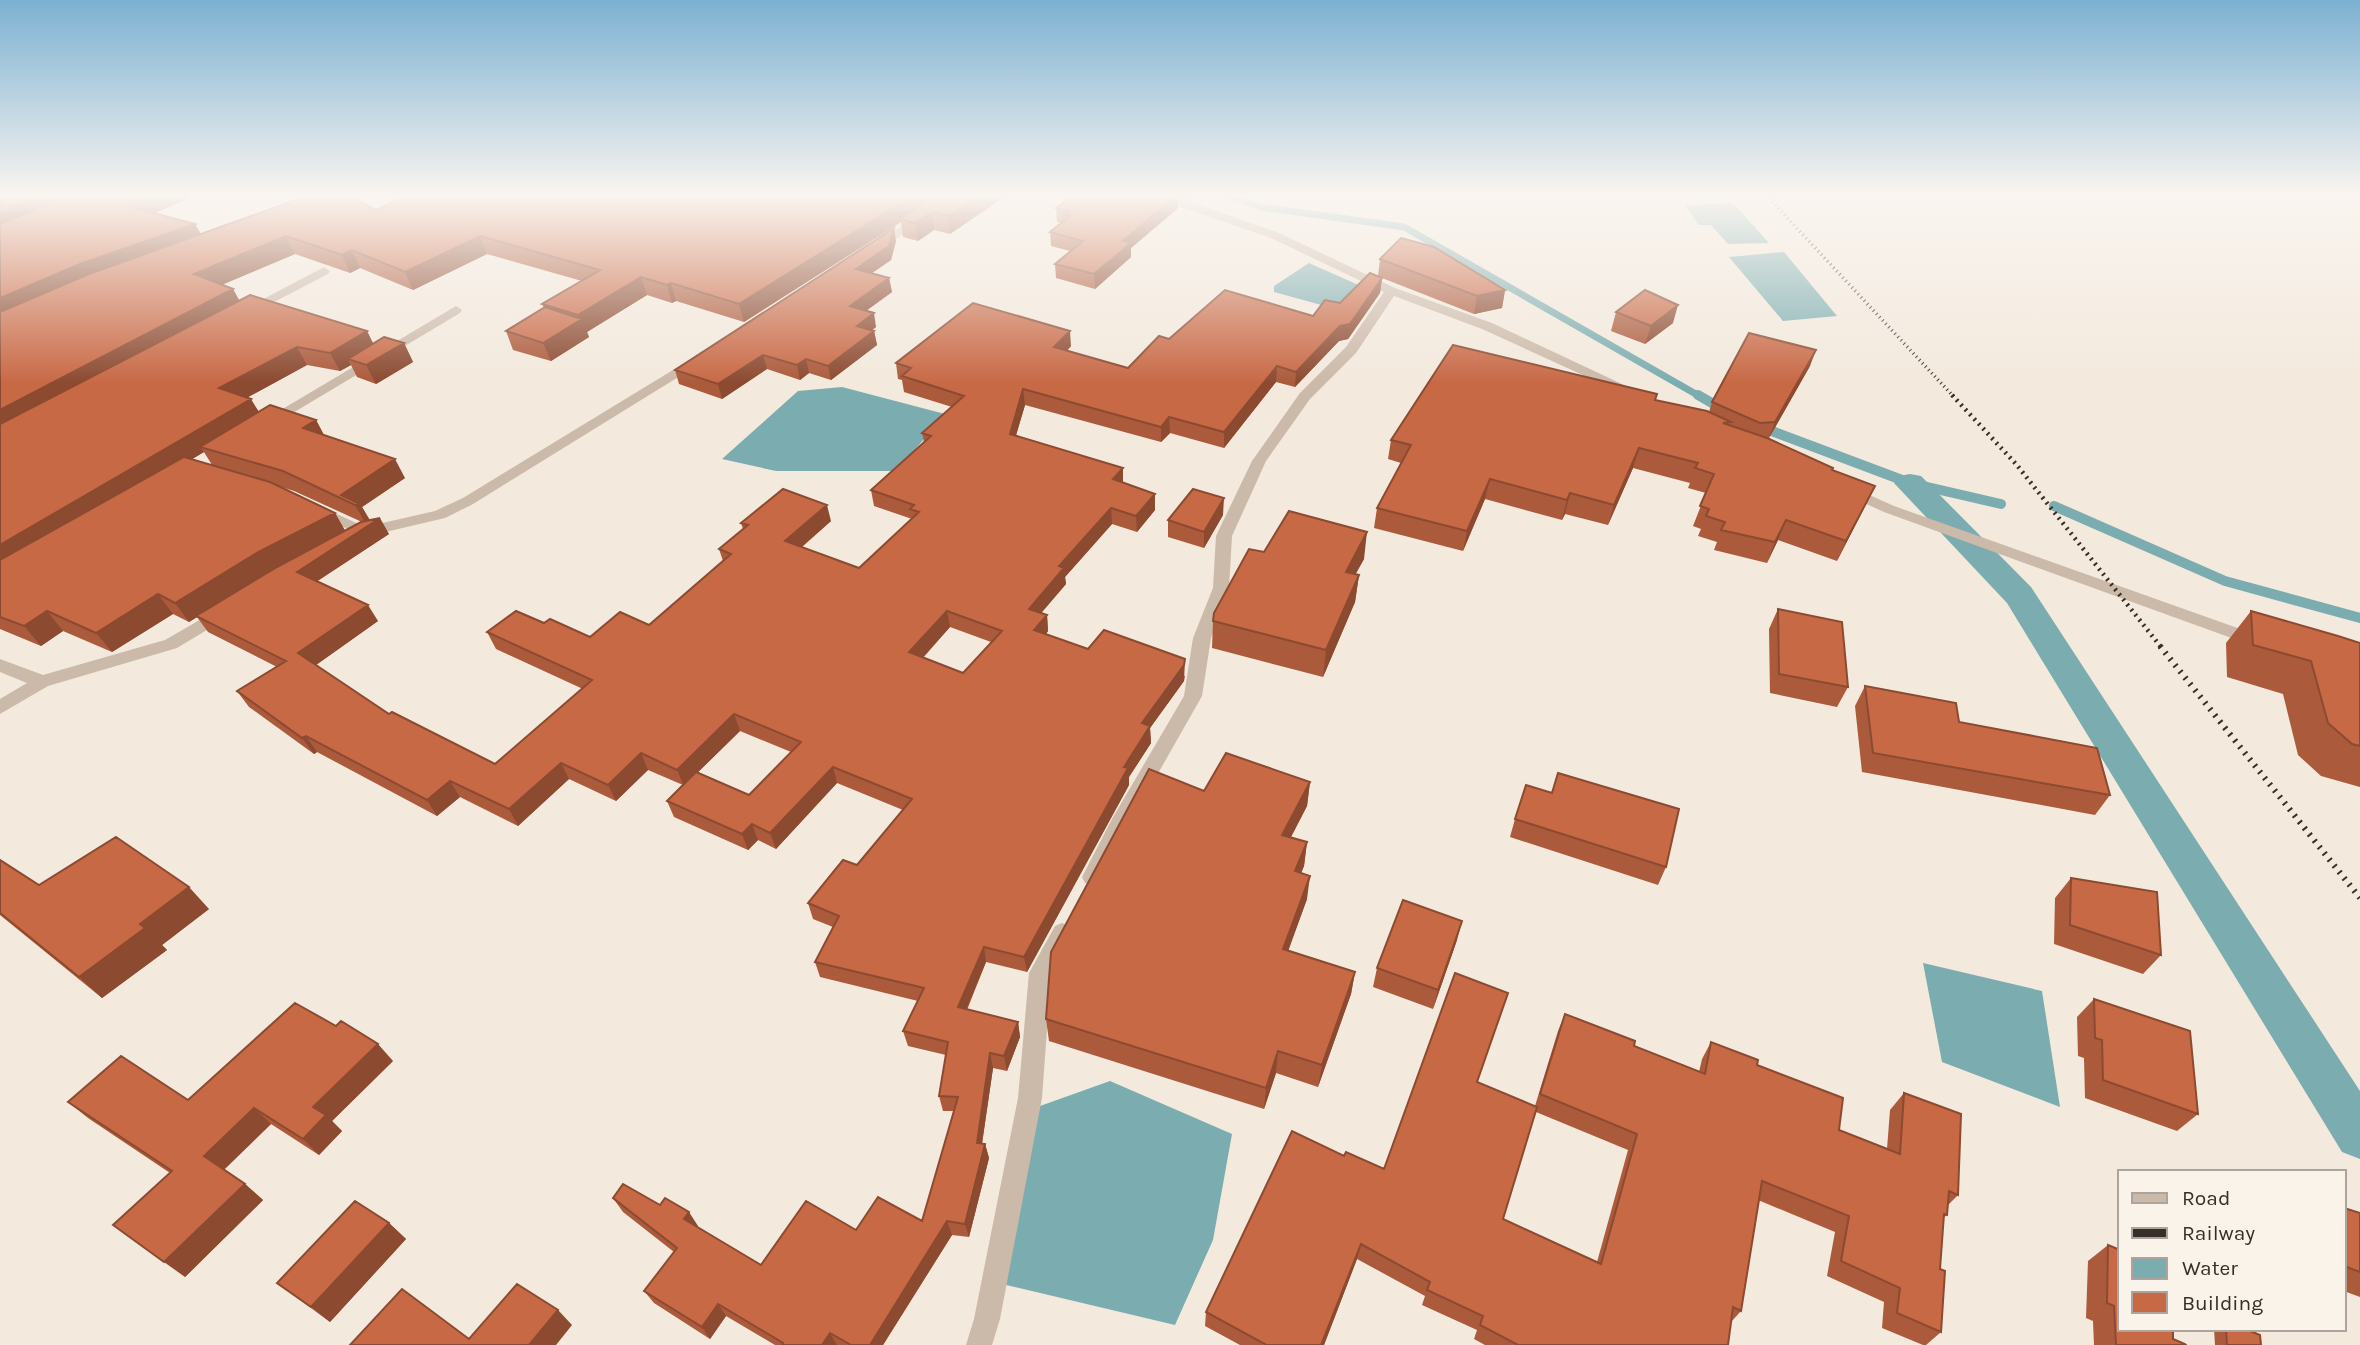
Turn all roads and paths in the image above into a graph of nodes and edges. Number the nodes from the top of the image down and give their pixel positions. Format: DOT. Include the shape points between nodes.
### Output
graph roads {
  1 [pos="1328,258"];
  2 [pos="324,271"];
  3 [pos="1391,290"];
  4 [pos="456,310"];
  5 [pos="240,315"];
  6 [pos="706,354"];
  7 [pos="1650,400"];
  8 [pos="252,431"];
  9 [pos="1839,486"];
  10 [pos="310,507"];
  11 [pos="364,532"];
  12 [pos="340,544"];
  13 [pos="243,600"];
  14 [pos="2266,644"];
  15 [pos="0,665"];
  16 [pos="42,681"];
  17 [pos="0,707"];
  18 [pos="1082,897"];
  19 [pos="1070,919"];
  20 [pos="979,1345"];
  1 -- 3 [label="street"];
  2 -- 5 [label="street"];
  3 -- 7 [label="street"];
  3 -- 18 [label="street" via="1351,350 1305,396 1259,461 1224,536 1221,588 1202,638 1194,696"];
  4 -- 8 [label="street"];
  6 -- 11 [label="street" via="468,501 440,515"];
  9 -- 14 [label="street" via="1889,509"];
  10 -- 11 [label="street"];
  11 -- 12 [label="street"];
  13 -- 16 [label="street" via="171,644"];
  15 -- 16 [label="street"];
  16 -- 17 [label="street"];
  19 -- 20 [label="street" via="1040,973 1030,1098"];
}
